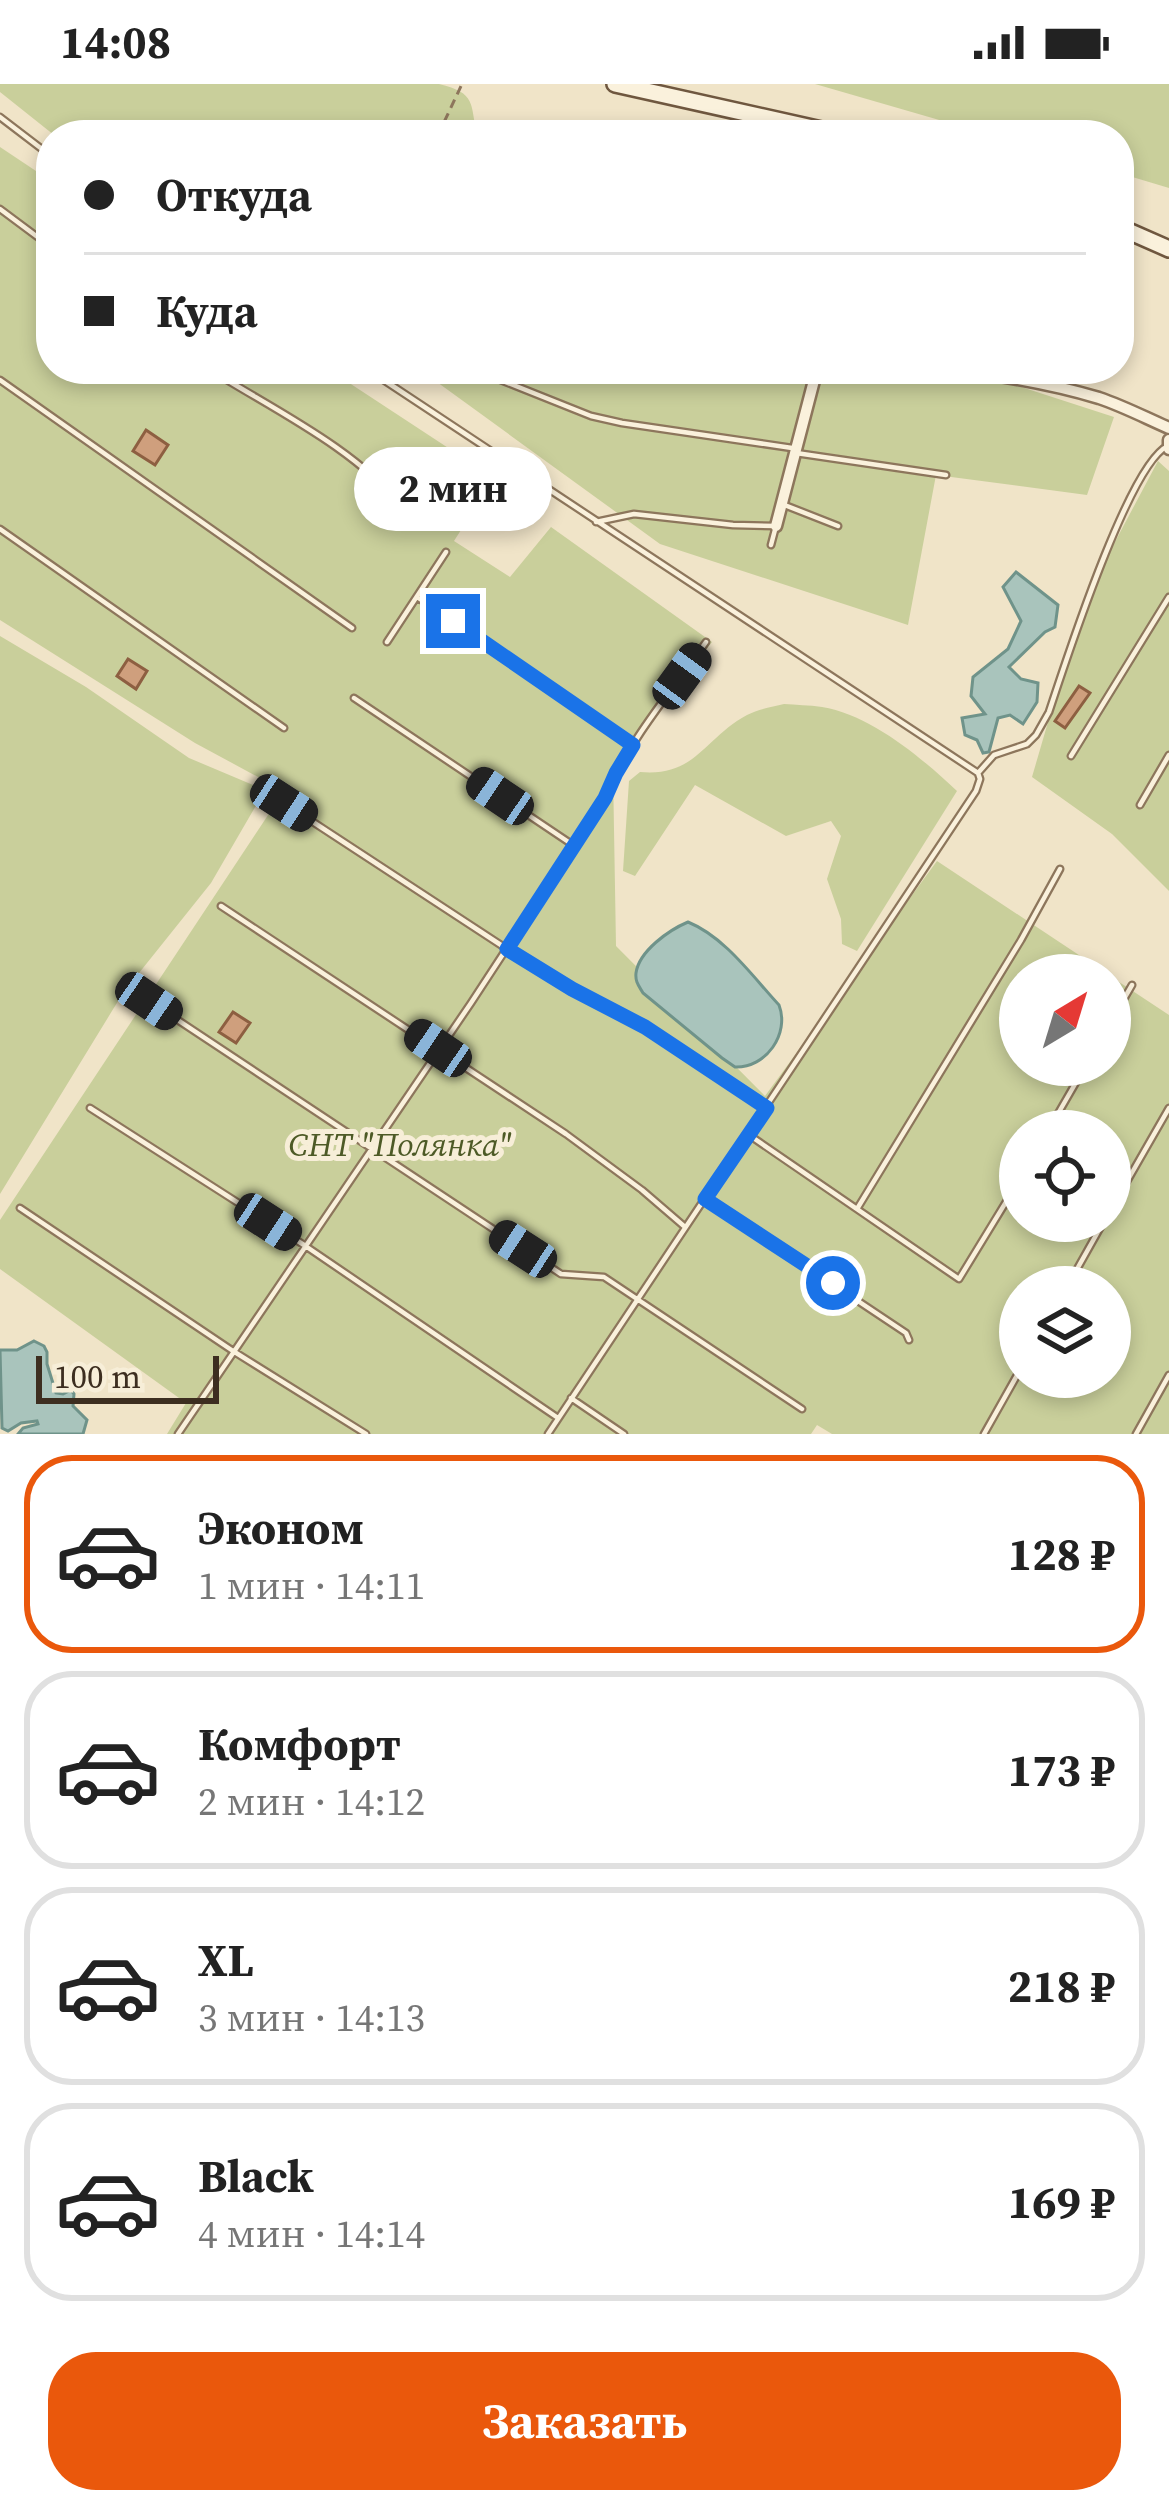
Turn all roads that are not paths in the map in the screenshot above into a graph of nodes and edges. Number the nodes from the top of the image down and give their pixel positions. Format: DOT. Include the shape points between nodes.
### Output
graph roads {
  1 [pos="615,84"];
  2 [pos="0,117"];
  3 [pos="777,120"];
  4 [pos="36,145"];
  5 [pos="0,208"];
  6 [pos="1134,234"];
  7 [pos="36,236"];
  8 [pos="1169,249"];
  9 [pos="0,380"];
  10 [pos="232,384"];
  11 [pos="389,384"];
  12 [pos="505,384"];
  13 [pos="813,384"];
  14 [pos="1047,384"];
  15 [pos="1169,428"];
  16 [pos="1169,445"];
  17 [pos="796,451"];
  18 [pos="946,475"];
  19 [pos="782,504"];
  20 [pos="404,508"];
  21 [pos="596,522"];
  22 [pos="776,526"];
  23 [pos="838,526"];
  24 [pos="0,529"];
  25 [pos="771,545"];
  26 [pos="446,552"];
  27 [pos="417,597"];
  28 [pos="1169,597"];
  29 [pos="352,628"];
  30 [pos="386,642"];
  31 [pos="706,643"];
  32 [pos="354,698"];
  33 [pos="284,728"];
  34 [pos="633,745"];
  35 [pos="1169,755"];
  36 [pos="1071,756"];
  37 [pos="978,773"];
  38 [pos="284,803"];
  39 [pos="1140,805"];
  40 [pos="573,845"];
  41 [pos="1060,869"];
  42 [pos="221,906"];
  43 [pos="507,949"];
  44 [pos="149,1001"];
  45 [pos="438,1048"];
  46 [pos="90,1108"];
  47 [pos="767,1108"];
  48 [pos="1169,1108"];
  49 [pos="748,1135"];
  50 [pos="371,1148"];
  51 [pos="1131,1174"];
  52 [pos="705,1199"];
  53 [pos="20,1208"];
  54 [pos="856,1209"];
  55 [pos="999,1214"];
  56 [pos="686,1228"];
  57 [pos="304,1246"];
  58 [pos="637,1299"];
  59 [pos="909,1340"];
  60 [pos="233,1351"];
  61 [pos="1169,1375"];
  62 [pos="572,1398"];
  63 [pos="1004,1398"];
  64 [pos="802,1408"];
  65 [pos="558,1418"];
  66 [pos="178,1434"];
  67 [pos="366,1434"];
  68 [pos="548,1434"];
  69 [pos="624,1434"];
  70 [pos="984,1434"];
  71 [pos="1136,1434"];
  1 -- 3 [label="street"];
  2 -- 4 [label="lane"];
  5 -- 7 [label="lane"];
  6 -- 8 [label="street"];
  9 -- 29 [label="lane"];
  10 -- 20 [label="lane" via="354,459"];
  11 -- 21 [label="lane"];
  12 -- 17 [label="lane" via="592,416"];
  13 -- 17 [label="street"];
  14 -- 15 [label="street"];
  16 -- 37 [label="lane" via="1148,462 1113,534 1036,735 994,754"];
  17 -- 18 [label="lane"];
  17 -- 19 [label="street"];
  19 -- 22 [label="street"];
  19 -- 23 [label="lane"];
  21 -- 22 [label="lane" via="634,514"];
  21 -- 37 [label="lane"];
  22 -- 25 [label="lane"];
  24 -- 33 [label="lane"];
  26 -- 27 [label="lane"];
  27 -- 30 [label="lane"];
  27 -- 34 [label="lane"];
  28 -- 36 [label="lane"];
  31 -- 34 [label="lane"];
  32 -- 40 [label="lane"];
  34 -- 40 [label="lane"];
  35 -- 39 [label="lane"];
  37 -- 47 [label="lane" via="976,790"];
  38 -- 43 [label="lane"];
  40 -- 43 [label="lane"];
  41 -- 54 [label="lane"];
  42 -- 45 [label="lane"];
  43 -- 45 [label="lane"];
  43 -- 47 [label="lane"];
  44 -- 50 [label="lane"];
  45 -- 50 [label="lane"];
  45 -- 56 [label="lane"];
  46 -- 57 [label="lane"];
  47 -- 49 [label="lane"];
  48 -- 51 [label="lane"];
  49 -- 52 [label="lane"];
  49 -- 54 [label="lane"];
  50 -- 57 [label="lane"];
  50 -- 58 [label="lane" via="561,1274 604,1277"];
  52 -- 56 [label="lane"];
  52 -- 59 [label="lane"];
  53 -- 60 [label="lane"];
  54 -- 55 [label="lane" via="959,1280"];
  56 -- 58 [label="lane"];
  57 -- 60 [label="lane"];
  57 -- 65 [label="lane"];
  58 -- 62 [label="lane"];
  58 -- 64 [label="lane"];
  60 -- 66 [label="lane"];
  60 -- 67 [label="lane"];
  61 -- 71 [label="lane"];
  62 -- 65 [label="lane"];
  62 -- 69 [label="lane"];
  63 -- 70 [label="lane"];
  65 -- 68 [label="lane"];
}
